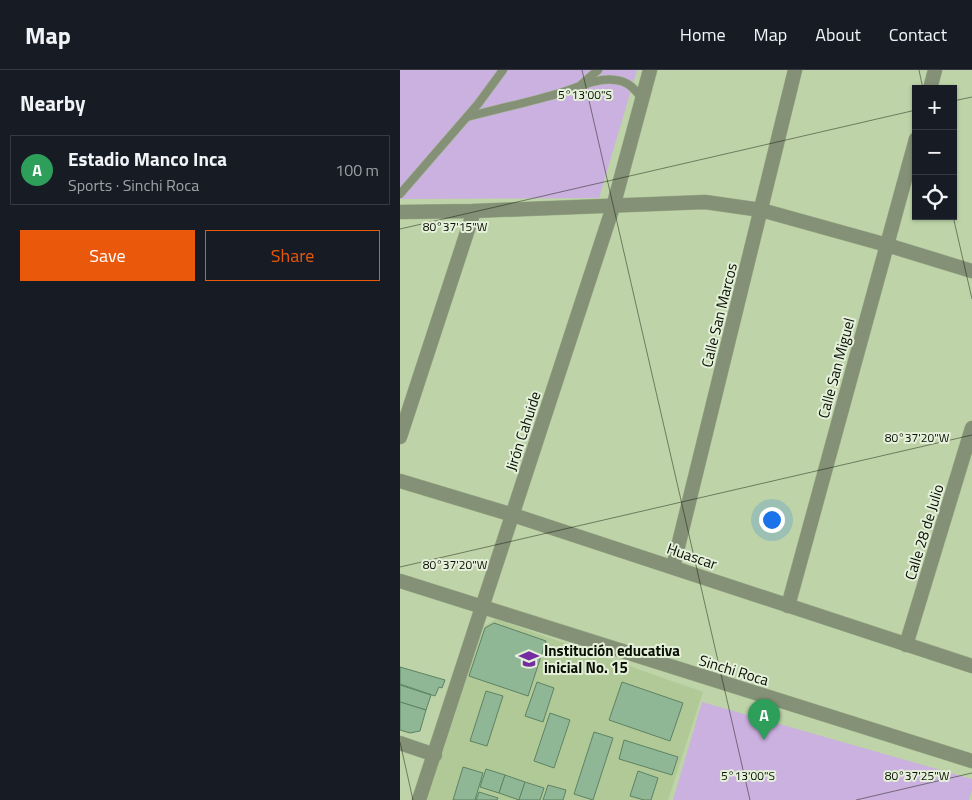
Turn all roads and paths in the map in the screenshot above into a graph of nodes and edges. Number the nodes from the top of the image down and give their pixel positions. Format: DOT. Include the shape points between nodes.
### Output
graph roads {
  1 [pos="503,70"];
  2 [pos="598,70"];
  3 [pos="650,70"];
  4 [pos="795,70"];
  5 [pos="935,70"];
  6 [pos="580,85"];
  7 [pos="931,85"];
  8 [pos="642,100"];
  9 [pos="467,117"];
  10 [pos="912,154"];
  11 [pos="400,194"];
  12 [pos="613,207"];
  13 [pos="761,210"];
  14 [pos="474,211"];
  15 [pos="400,212"];
  16 [pos="887,245"];
  17 [pos="972,271"];
  18 [pos="972,428"];
  19 [pos="400,437"];
  20 [pos="400,481"];
  21 [pos="513,514"];
  22 [pos="673,567"];
  23 [pos="400,581"];
  24 [pos="788,606"];
  25 [pos="483,608"];
  26 [pos="906,645"];
  27 [pos="972,666"];
  28 [pos="400,743"];
  29 [pos="435,755"];
  30 [pos="972,761"];
  31 [pos="419,800"];
  1 -- 9 [label="lane"];
  2 -- 6 [label="lane"];
  3 -- 8 [label="street, Jirón Cahuide"];
  4 -- 13 [label="street, Calle San Marcos"];
  5 -- 7 [label="street"];
  6 -- 8 [label="lane" via="613,79 624,81 635,88"];
  6 -- 9 [label="lane" via="561,93"];
  8 -- 12 [label="street, Jirón Cahuide"];
  9 -- 11 [label="lane"];
  10 -- 16 [label="street, Calle San Miguel"];
  12 -- 13 [label="street" via="704,202"];
  12 -- 14 [label="street"];
  12 -- 21 [label="street, Jirón Cahuide"];
  13 -- 16 [label="street"];
  13 -- 22 [label="street, Calle San Marcos"];
  14 -- 15 [label="street"];
  14 -- 19 [label="street"];
  16 -- 17 [label="street"];
  16 -- 24 [label="street, Calle San Miguel"];
  18 -- 26 [label="street, Calle 28 de Julio"];
  20 -- 21 [label="street, Huascar"];
  21 -- 22 [label="street, Huascar"];
  21 -- 25 [label="street, Jirón Cahuide"];
  22 -- 24 [label="street, Huascar"];
  23 -- 25 [label="street, Sinchi Roca"];
  24 -- 26 [label="street, Huascar"];
  25 -- 29 [label="street, Jirón Cahuide"];
  25 -- 30 [label="street, Sinchi Roca"];
  26 -- 27 [label="street, Huascar"];
  28 -- 29 [label="street"];
  29 -- 31 [label="street, Jirón Cahuide"];
}
